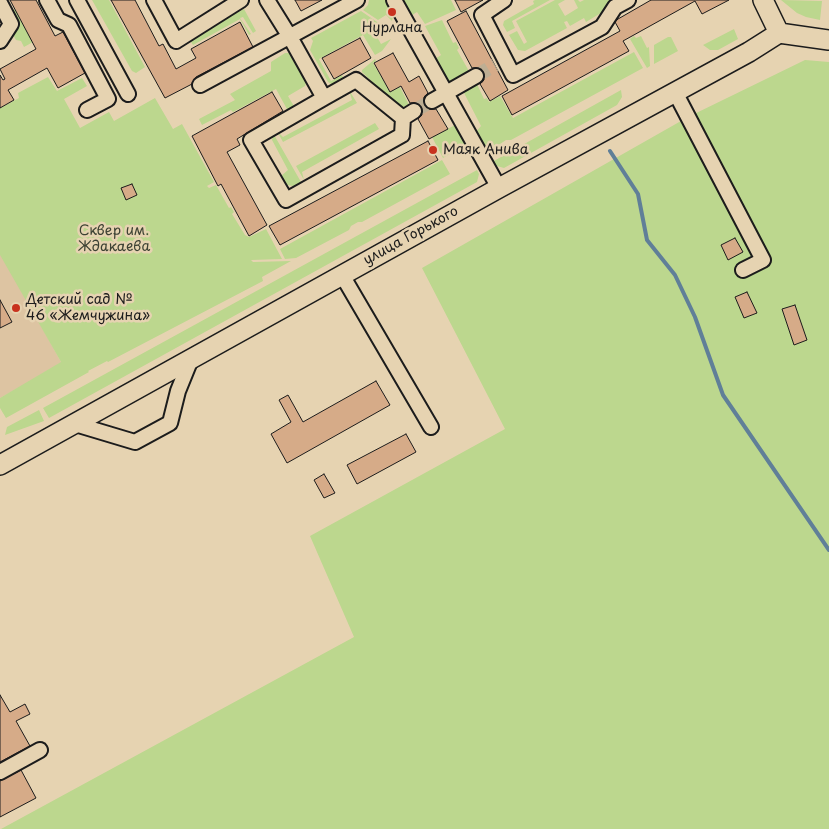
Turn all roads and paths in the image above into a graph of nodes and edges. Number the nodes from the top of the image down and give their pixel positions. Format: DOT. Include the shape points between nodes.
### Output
graph roads {
  1 [pos="46,0"];
  2 [pos="77,0"];
  3 [pos="154,0"];
  4 [pos="242,0"];
  5 [pos="267,0"];
  6 [pos="357,0"];
  7 [pos="394,0"];
  8 [pos="504,0"];
  9 [pos="628,0"];
  10 [pos="763,0"];
  11 [pos="0,3"];
  12 [pos="779,33"];
  13 [pos="290,37"];
  14 [pos="829,40"];
  15 [pos="0,41"];
  16 [pos="476,76"];
  17 [pos="200,85"];
  18 [pos="675,92"];
  19 [pos="446,93"];
  20 [pos="128,94"];
  21 [pos="324,98"];
  22 [pos="432,101"];
  23 [pos="87,110"];
  24 [pos="499,188"];
  25 [pos="743,270"];
  26 [pos="342,275"];
  27 [pos="191,359"];
  28 [pos="76,424"];
  29 [pos="431,427"];
  30 [pos="0,465"];
  31 [pos="40,750"];
  32 [pos="0,772"];
  1 -- 23 [label="street" via="58,20 69,25 108,99"];
  2 -- 20 [label="street"];
  3 -- 4 [label="street" via="176,41"];
  5 -- 13 [label="street"];
  6 -- 13 [label="street"];
  7 -- 19 [label="street"];
  8 -- 9 [label="street" via="482,15 500,62 513,75 602,27 615,7"];
  10 -- 12 [label="main road"];
  11 -- 15 [label="street" via="11,24"];
  12 -- 14 [label="main road"];
  12 -- 18 [label="main road, улица Горького"];
  13 -- 17 [label="street"];
  13 -- 21 [label="street"];
  16 -- 19 [label="street"];
  18 -- 24 [label="main road, улица Горького"];
  18 -- 25 [label="street" via="763,260"];
  19 -- 22 [label="street"];
  19 -- 24 [label="street"];
  21 -- 21 [label="street" via="251,140 286,200 402,135 408,114 356,80"];
  24 -- 26 [label="main road, улица Горького"];
  26 -- 27 [label="main road, улица Горького"];
  26 -- 29 [label="street"];
  27 -- 28 [label="main road, улица Горького"];
  27 -- 28 [label="street" via="178,390 170,423 135,442"];
  28 -- 30 [label="main road, улица Горького"];
  31 -- 32 [label="street"];
}
